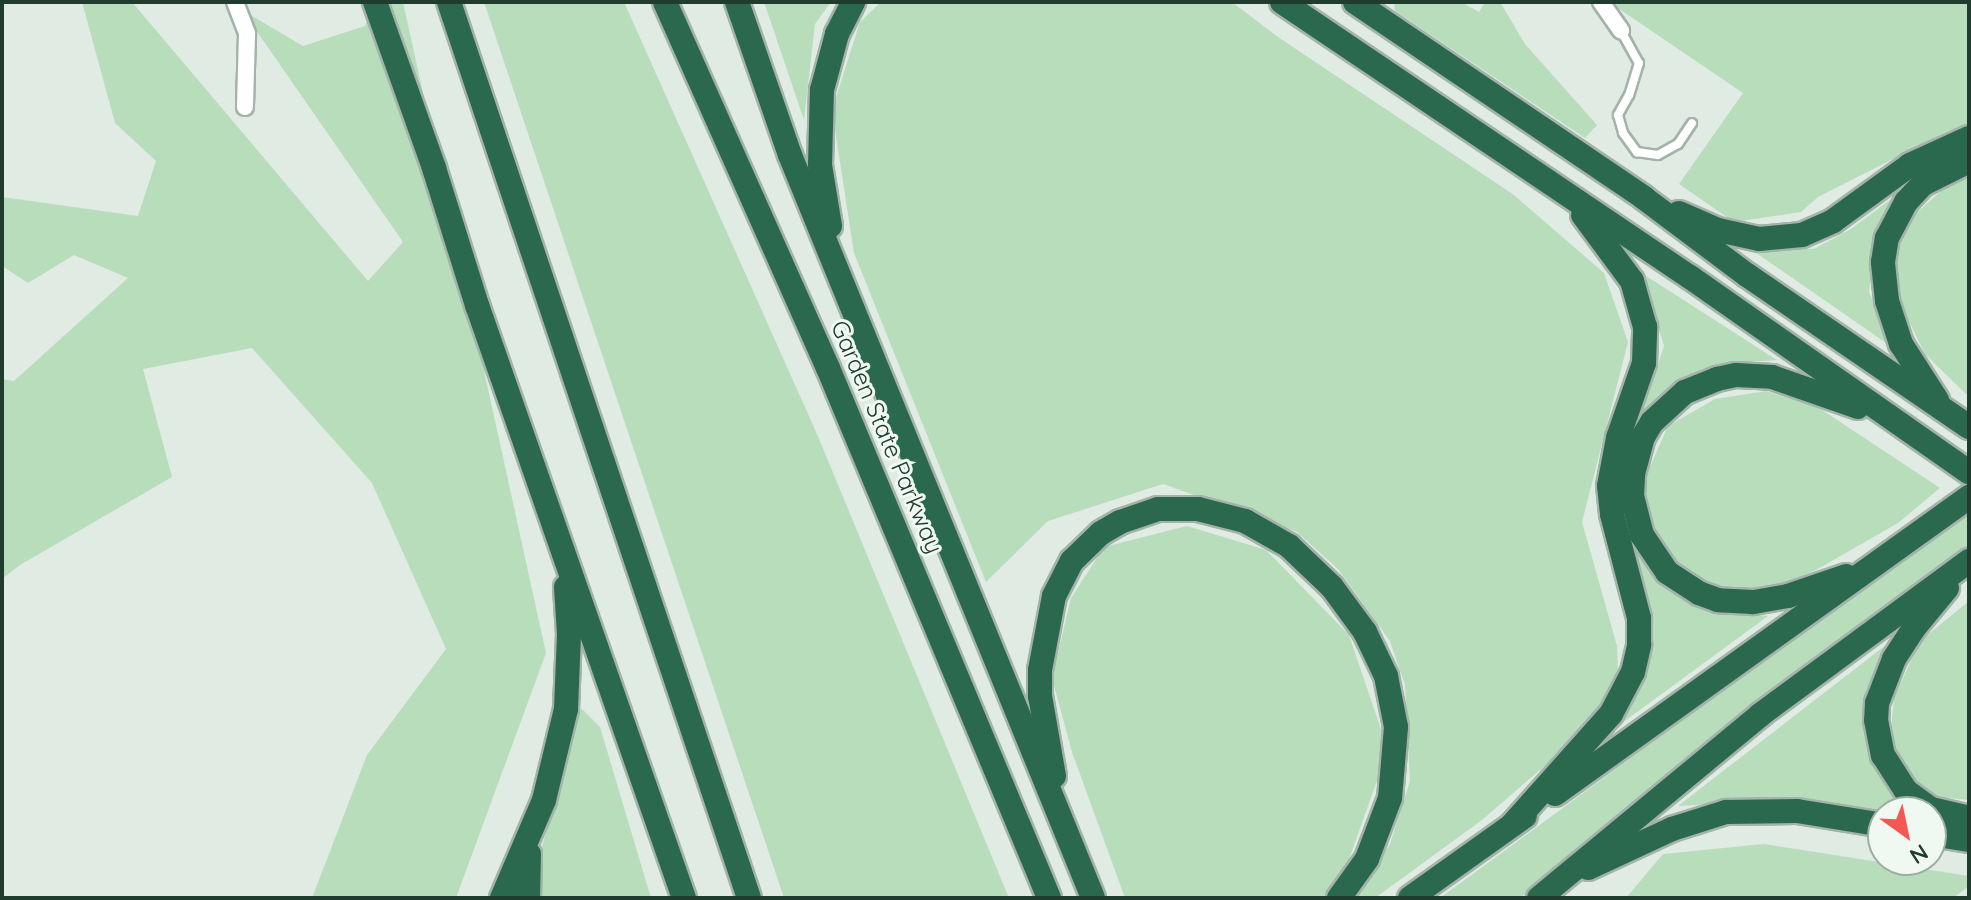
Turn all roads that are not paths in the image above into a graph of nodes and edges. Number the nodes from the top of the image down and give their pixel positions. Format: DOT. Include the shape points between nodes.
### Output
graph roads {
  1 [pos="235,2"];
  2 [pos="375,2"];
  3 [pos="449,2"];
  4 [pos="665,2"];
  5 [pos="737,2"];
  6 [pos="853,2"];
  7 [pos="1282,2"];
  8 [pos="1355,2"];
  9 [pos="1383,2"];
  10 [pos="1601,2"];
  11 [pos="1393,27"];
  12 [pos="1621,31"];
  13 [pos="245,107"];
  14 [pos="1692,123"];
  15 [pos="1969,138"];
  16 [pos="1969,161"];
  17 [pos="1644,198"];
  18 [pos="1572,200"];
  19 [pos="835,260"];
  20 [pos="1955,417"];
  21 [pos="1901,425"];
  22 [pos="1969,472"];
  23 [pos="1969,497"];
  24 [pos="564,557"];
  25 [pos="1969,562"];
  26 [pos="1874,565"];
  27 [pos="1060,814"];
  28 [pos="1969,818"];
  29 [pos="1867,822"];
  30 [pos="1512,825"];
  31 [pos="533,832"];
  32 [pos="1947,837"];
  33 [pos="1969,840"];
  34 [pos="1545,893"];
  35 [pos="502,898"];
  36 [pos="528,898"];
  37 [pos="684,898"];
  38 [pos="749,898"];
  39 [pos="1049,898"];
  40 [pos="1093,898"];
  41 [pos="1339,898"];
  42 [pos="1410,898"];
  1 -- 13 [label="street" via="247,34"];
  2 -- 24 [label="highway"];
  3 -- 38 [label="highway"];
  4 -- 39 [label="highway, Garden State Parkway" via="834,382"];
  5 -- 19 [label="highway" via="790,155"];
  6 -- 19 [label="highway" via="833,46 820,109 820,165"];
  7 -- 18 [label="highway"];
  8 -- 11 [label="highway"];
  9 -- 11 [label="highway"];
  10 -- 12 [label="street"];
  11 -- 17 [label="highway"];
  12 -- 14 [label="lane" via="1639,63 1618,115 1637,152 1658,155 1678,144"];
  15 -- 17 [label="highway" via="1910,165 1833,221 1802,235 1759,239 1718,230"];
  16 -- 20 [label="highway" via="1923,184 1906,202 1887,238 1883,262 1887,301 1901,344"];
  17 -- 20 [label="highway"];
  18 -- 21 [label="highway"];
  18 -- 30 [label="highway" via="1632,281 1645,327 1644,363 1618,438 1609,486 1639,618 1639,645 1621,697 1601,729"];
  19 -- 27 [label="highway"];
  21 -- 22 [label="highway"];
  21 -- 26 [label="highway" via="1791,381 1736,375 1685,392 1652,422 1635,461 1632,496 1642,535 1667,572 1699,593 1732,602 1763,601"];
  23 -- 26 [label="highway"];
  24 -- 31 [label="highway" via="568,692 553,769"];
  24 -- 37 [label="highway"];
  25 -- 28 [label="highway" via="1904,641 1885,678 1876,720 1883,755 1906,791 1931,809"];
  25 -- 34 [label="highway" via="1760,715"];
  26 -- 30 [label="highway"];
  27 -- 40 [label="highway"];
  27 -- 41 [label="highway" via="1040,670 1048,617 1062,577 1085,546 1130,518 1178,507 1223,514 1268,533 1309,563 1350,609 1386,676 1396,727 1390,798 1367,859"];
  29 -- 34 [label="highway" via="1797,811 1726,812 1672,829"];
  30 -- 42 [label="highway"];
  31 -- 35 [label="highway"];
  31 -- 36 [label="highway"];
  32 -- 33 [label="highway"];
}
